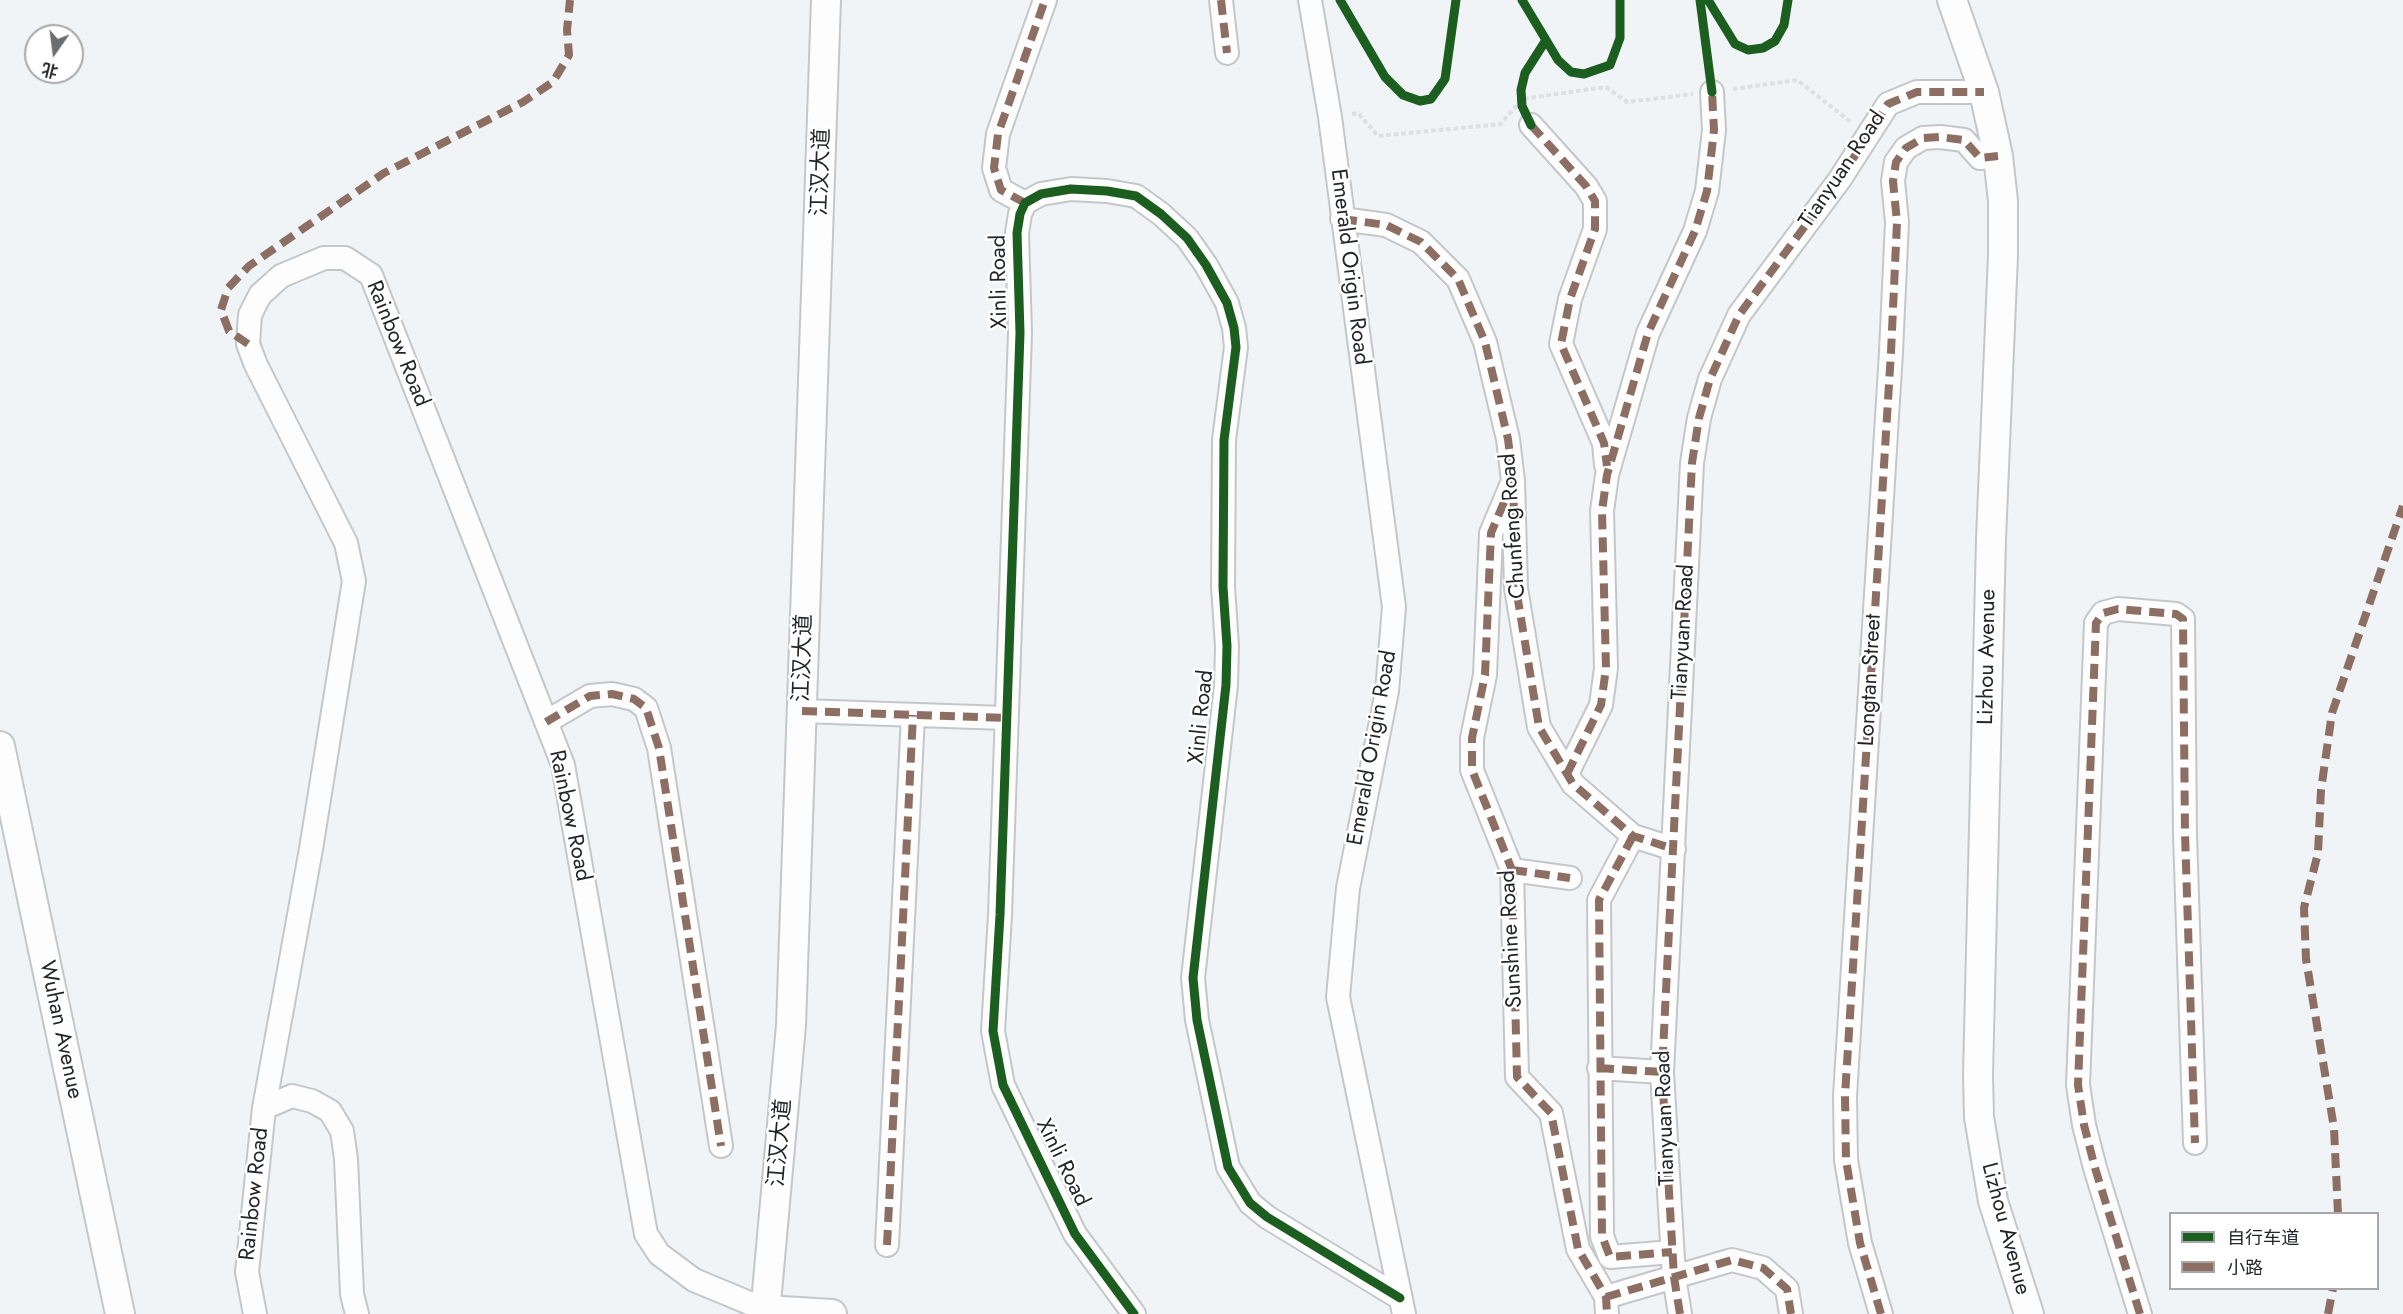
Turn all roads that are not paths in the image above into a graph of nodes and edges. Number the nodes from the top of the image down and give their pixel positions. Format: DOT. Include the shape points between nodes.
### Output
graph roads {
  1 [pos="826,0"];
  2 [pos="1045,0"];
  3 [pos="1221,0"];
  4 [pos="1310,0"];
  5 [pos="1952,0"];
  6 [pos="1227,52"];
  7 [pos="1712,92"];
  8 [pos="1984,92"];
  9 [pos="1531,126"];
  10 [pos="1998,156"];
  11 [pos="1025,203"];
  12 [pos="1342,219"];
  13 [pos="1607,475"];
  14 [pos="1513,481"];
  15 [pos="802,711"];
  16 [pos="914,715"];
  17 [pos="1005,718"];
  18 [pos="546,722"];
  19 [pos="0,746"];
  20 [pos="1567,774"];
  21 [pos="1633,836"];
  22 [pos="1674,849"];
  23 [pos="1512,870"];
  24 [pos="1570,878"];
  25 [pos="1599,1068"];
  26 [pos="1662,1072"];
  27 [pos="264,1108"];
  28 [pos="2195,1143"];
  29 [pos="721,1146"];
  30 [pos="887,1245"];
  31 [pos="1672,1252"];
  32 [pos="1674,1277"];
  33 [pos="1606,1305"];
  34 [pos="1402,1306"];
  35 [pos="765,1312"];
  36 [pos="120,1314"];
  37 [pos="255,1314"];
  38 [pos="357,1314"];
  39 [pos="832,1314"];
  40 [pos="1134,1314"];
  41 [pos="1680,1314"];
  42 [pos="1791,1314"];
  43 [pos="1881,1314"];
  44 [pos="2029,1314"];
  45 [pos="2140,1314"];
  1 -- 15 [label="main road, 江汉大道"];
  2 -- 11 [label="street" via="998,134 994,168 1001,190"];
  3 -- 6 [label="street"];
  4 -- 12 [label="street, Emerald Origin Road"];
  5 -- 8 [label="main road, Lizhou Avenue"];
  7 -- 13 [label="street" via="1714,130 1707,191 1695,231 1648,333"];
  8 -- 10 [label="main road, Lizhou Avenue"];
  8 -- 22 [label="street, Tianyuan Road" via="1917,92 1888,104 1840,179 1739,315 1710,379 1692,463"];
  9 -- 13 [label="street" via="1595,201 1595,229 1570,298 1561,344 1604,443"];
  10 -- 43 [label="street, Longtan Street" via="1980,158 1964,140 1923,138 1906,148 1896,162 1893,181 1897,222 1891,352 1845,1096 1849,1181 1860,1243"];
  10 -- 44 [label="main road, Lizhou Avenue" via="2003,255 1991,539 1979,1116 1993,1201"];
  11 -- 17 [label="street, Xinli Road" via="1017,233 1020,333"];
  11 -- 34 [label="street, Xinli Road" via="1041,194 1071,189 1136,196 1187,238 1227,303 1236,347 1224,440 1227,666 1193,978 1197,1020 1228,1167 1250,1203"];
  12 -- 14 [label="street, Chunfeng Road" via="1386,225 1421,242 1458,279 1485,342 1508,439"];
  12 -- 34 [label="street, Emerald Origin Road" via="1394,607 1387,691 1348,888 1338,997"];
  13 -- 20 [label="street" via="1602,520 1606,668 1601,705"];
  14 -- 20 [label="street, Chunfeng Road" via="1516,588 1539,727"];
  14 -- 23 [label="street, Sunshine Road" via="1491,533 1485,675 1472,738 1472,770"];
  15 -- 16 [label="street"];
  15 -- 35 [label="main road, 江汉大道" via="791,1025"];
  16 -- 17 [label="street"];
  16 -- 30 [label="street"];
  17 -- 40 [label="street, Xinli Road" via="993,1031 1003,1085 1075,1234"];
  18 -- 27 [label="street, Rainbow Road" via="371,275 345,258 324,258 281,276 260,295 250,315 248,344 346,543 354,581"];
  18 -- 29 [label="street" via="590,696 612,694 634,699 646,708 659,748"];
  18 -- 35 [label="street, Rainbow Road" via="563,765 646,1234 659,1254 694,1280"];
  19 -- 36 [label="main road, Wuhan Avenue"];
  20 -- 21 [label="street, Chunfeng Road"];
  21 -- 22 [label="street, Chunfeng Road"];
  21 -- 25 [label="street" via="1599,900"];
  22 -- 26 [label="street, Tianyuan Road"];
  23 -- 24 [label="street"];
  23 -- 33 [label="street, Sunshine Road" via="1517,1077 1551,1113 1578,1249"];
  25 -- 26 [label="street"];
  25 -- 31 [label="street" via="1602,1236 1610,1257"];
  26 -- 31 [label="street, Tianyuan Road"];
  27 -- 37 [label="street, Rainbow Road" via="247,1272"];
  27 -- 38 [label="street" via="292,1096 312,1101 330,1111 342,1131 352,1294"];
  28 -- 45 [label="street" via="2183,620 2176,614 2118,609 2103,613 2096,623 2078,1085 2095,1168"];
  31 -- 32 [label="street, Tianyuan Road"];
  32 -- 33 [label="street"];
  32 -- 41 [label="street, Tianyuan Road"];
  32 -- 42 [label="street" via="1732,1260 1763,1268 1787,1289"];
  35 -- 39 [label="main road"];
}
